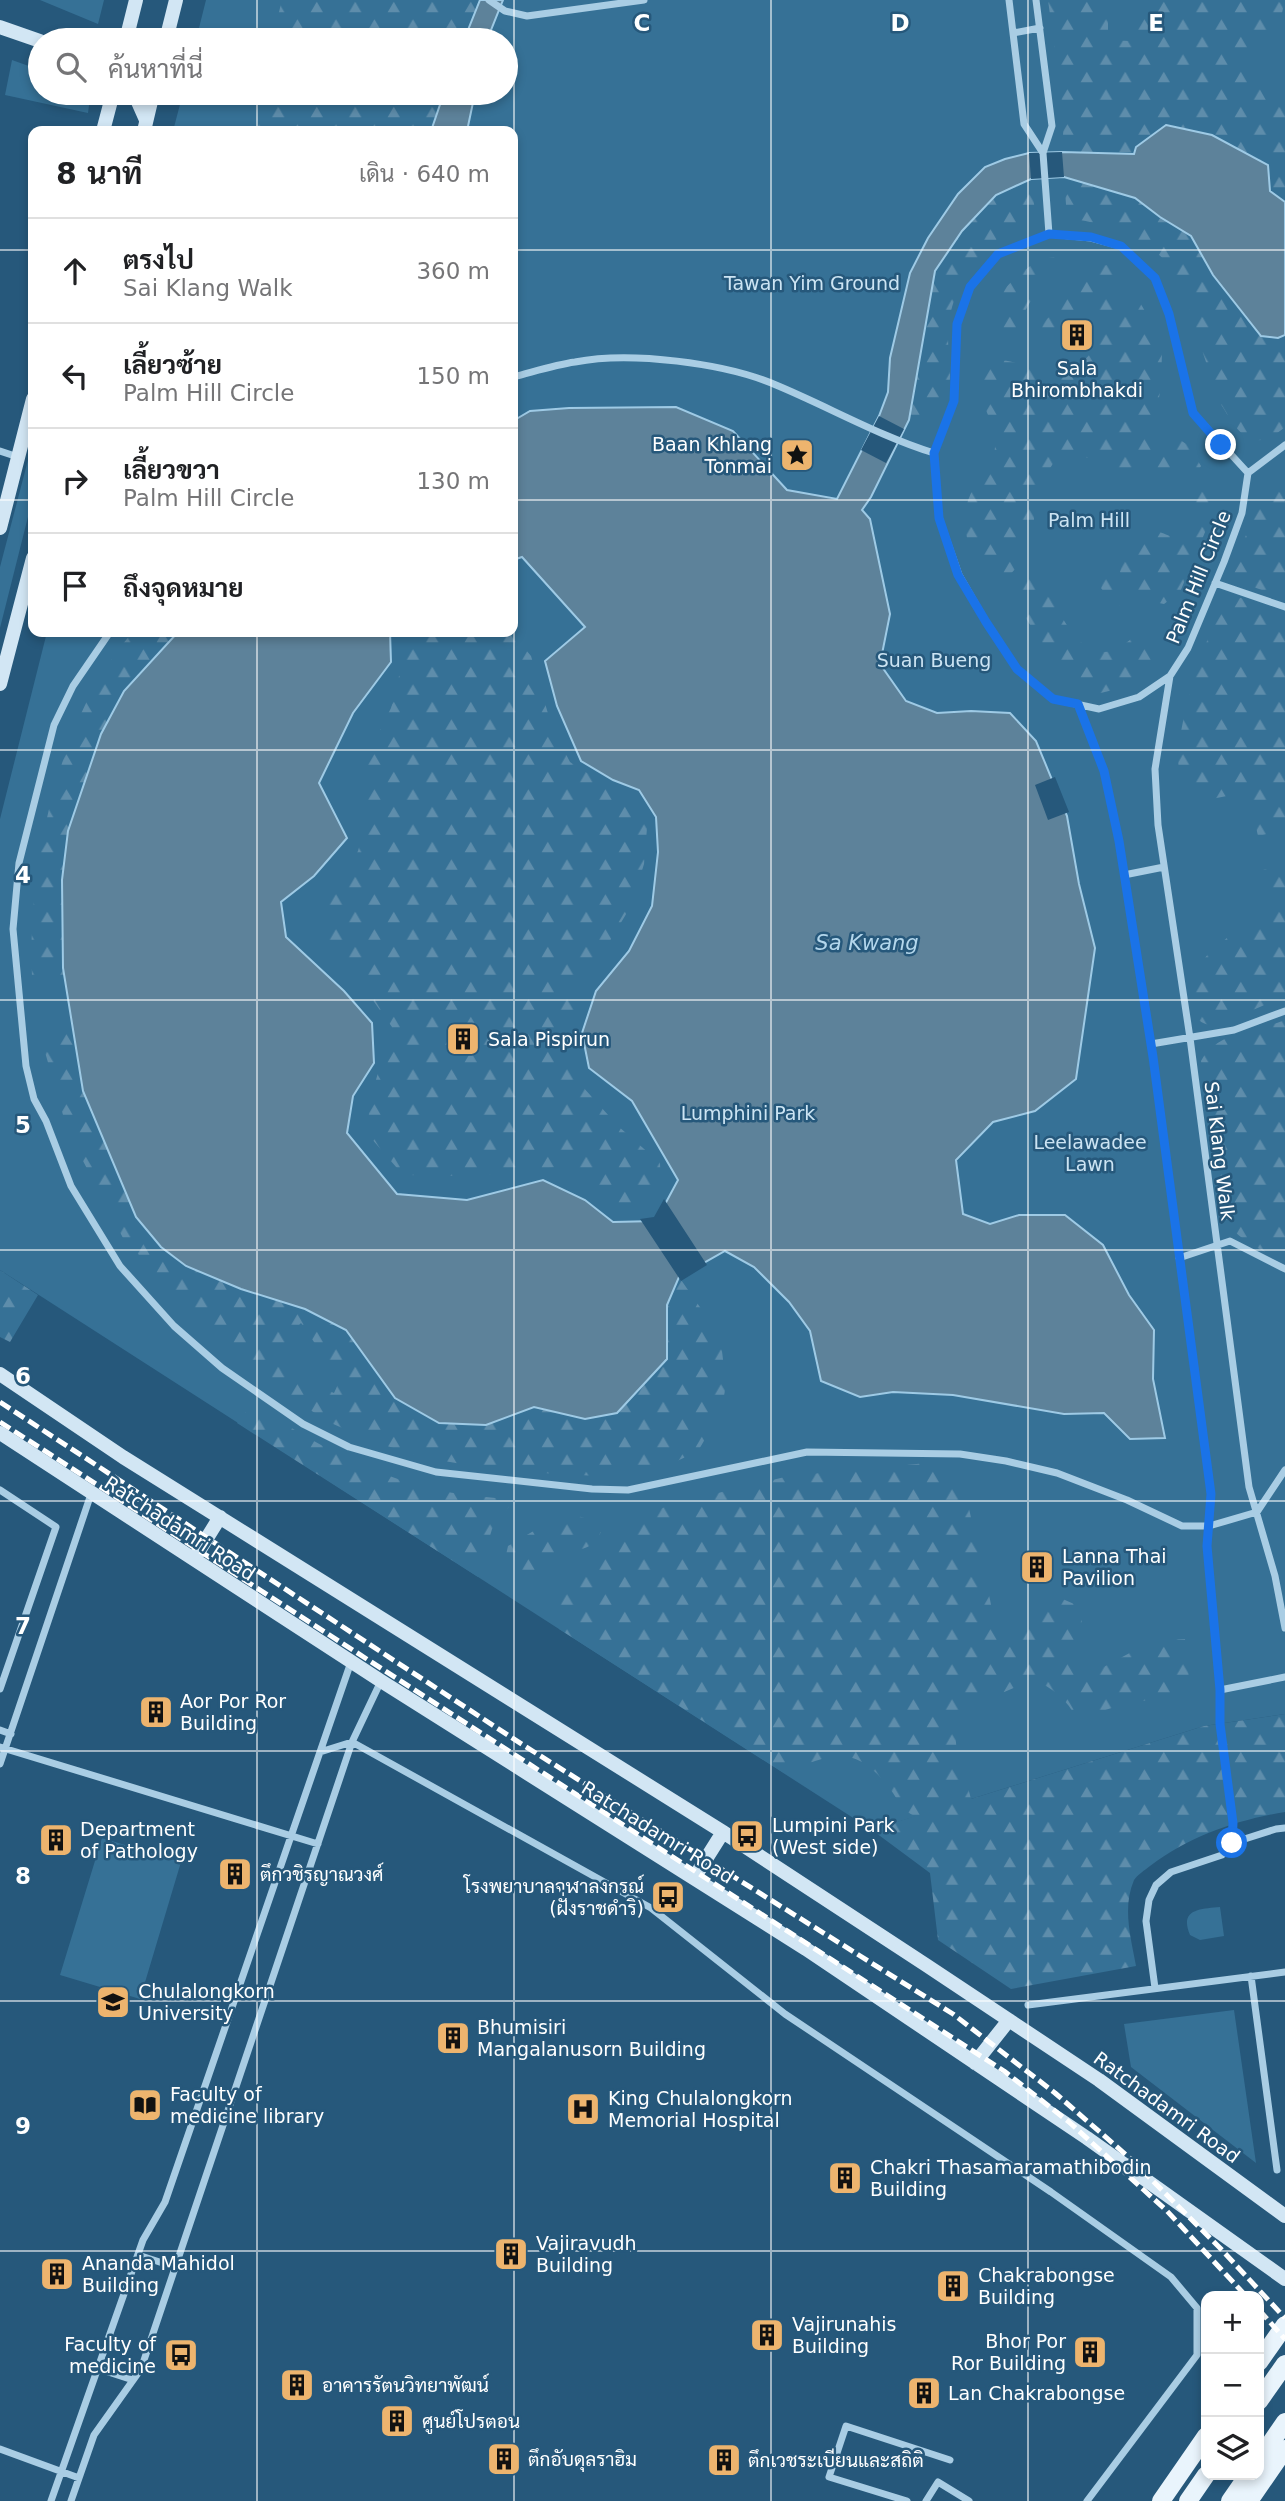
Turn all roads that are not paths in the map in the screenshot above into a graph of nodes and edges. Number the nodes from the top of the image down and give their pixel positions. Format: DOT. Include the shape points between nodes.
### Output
graph roads {
  1 [pos="136,0"];
  2 [pos="176,0"];
  3 [pos="489,0"];
  4 [pos="644,0"];
  5 [pos="1009,0"];
  6 [pos="1036,0"];
  7 [pos="0,27"];
  8 [pos="129,28"];
  9 [pos="169,28"];
  10 [pos="1040,28"];
  11 [pos="1013,33"];
  12 [pos="28,37"];
  13 [pos="110,105"];
  14 [pos="138,105"];
  15 [pos="150,105"];
  16 [pos="104,126"];
  17 [pos="145,126"];
  18 [pos="1043,153"];
  19 [pos="1049,234"];
  20 [pos="518,376"];
  21 [pos="28,418"];
  22 [pos="1285,445"];
  23 [pos="0,450"];
  24 [pos="934,453"];
  25 [pos="18,457"];
  26 [pos="1248,474"];
  27 [pos="0,528"];
  28 [pos="28,577"];
  29 [pos="1215,583"];
  30 [pos="1285,607"];
  31 [pos="107,637"];
  32 [pos="1170,676"];
  33 [pos="0,684"];
  34 [pos="1078,704"];
  35 [pos="1164,867"];
  36 [pos="1125,875"];
  37 [pos="1285,1011"];
  38 [pos="1190,1038"];
  39 [pos="1151,1044"];
  40 [pos="1216,1244"];
  41 [pos="1179,1258"];
  42 [pos="1285,1269"];
  43 [pos="0,1374"];
  44 [pos="0,1433"];
  45 [pos="1285,1470"];
  46 [pos="0,1490"];
  47 [pos="92,1493"];
  48 [pos="1256,1512"];
  49 [pos="219,1517"];
  50 [pos="1209,1526"];
  51 [pos="194,1559"];
  52 [pos="1285,1628"];
  53 [pos="351,1661"];
  54 [pos="1285,1677"];
  55 [pos="381,1681"];
  56 [pos="0,1689"];
  57 [pos="1220,1690"];
  58 [pos="0,1730"];
  59 [pos="11,1734"];
  60 [pos="352,1742"];
  61 [pos="3,1748"];
  62 [pos="320,1752"];
  63 [pos="0,1764"];
  64 [pos="1285,1828"];
  65 [pos="723,1832"];
  66 [pos="291,1835"];
  67 [pos="1232,1843"];
  68 [pos="318,1844"];
  69 [pos="694,1878"];
  70 [pos="1285,1972"];
  71 [pos="1251,1976"];
  72 [pos="1155,1988"];
  73 [pos="1028,2005"];
  74 [pos="1009,2020"];
  75 [pos="975,2063"];
  76 [pos="1278,2170"];
  77 [pos="1285,2216"];
  78 [pos="138,2255"];
  79 [pos="175,2267"];
  80 [pos="1285,2279"];
  81 [pos="1285,2325"];
  82 [pos="1264,2355"];
  83 [pos="1285,2364"];
  84 [pos="99,2369"];
  85 [pos="133,2381"];
  86 [pos="1264,2394"];
  87 [pos="1285,2422"];
  88 [pos="1201,2443"];
  89 [pos="0,2449"];
  90 [pos="1285,2449"];
  91 [pos="1264,2453"];
  92 [pos="950,2460"];
  93 [pos="61,2471"];
  94 [pos="79,2478"];
  95 [pos="1203,2480"];
  96 [pos="1245,2480"];
  97 [pos="51,2501"];
  98 [pos="71,2501"];
  99 [pos="907,2501"];
  100 [pos="926,2501"];
  101 [pos="969,2501"];
  102 [pos="1087,2501"];
  103 [pos="1161,2501"];
  104 [pos="1188,2501"];
  105 [pos="1230,2501"];
  106 [pos="1249,2501"];
  1 -- 8 [label="main road"];
  2 -- 9 [label="main road"];
  3 -- 4 [label="street" via="505,11 527,16"];
  5 -- 11 [label="street"];
  6 -- 10 [label="street"];
  7 -- 12 [label="main road"];
  10 -- 11 [label="street"];
  10 -- 18 [label="street" via="1052,126"];
  11 -- 18 [label="street" via="1024,124"];
  13 -- 16 [label="main road"];
  14 -- 17 [label="main road"];
  15 -- 17 [label="main road"];
  18 -- 19 [label="street"];
  19 -- 24 [label="street, Palm Hill Circle" via="998,254 970,287 957,324 954,401"];
  19 -- 26 [label="street, Palm Hill Circle" via="1091,237 1121,246 1155,278 1169,314 1193,413"];
  20 -- 24 [label="street" via="577,361 630,359 727,370 774,384 897,441"];
  21 -- 25 [label="main road"];
  22 -- 26 [label="street"];
  23 -- 25 [label="street"];
  24 -- 34 [label="street, Palm Hill Circle" via="939,518 958,575 1017,669 1053,699"];
  25 -- 27 [label="main road"];
  26 -- 29 [label="street, Palm Hill Circle" via="1242,513"];
  28 -- 33 [label="main road"];
  29 -- 30 [label="street"];
  29 -- 32 [label="street, Palm Hill Circle" via="1188,648"];
  31 -- 50 [label="street" via="73,685 54,725 19,863 13,929 26,1066 34,1099 71,1186 120,1266 174,1325 222,1368 303,1424 349,1447 436,1472 628,1490 807,1452 960,1454 1057,1473 1182,1526"];
  32 -- 34 [label="street, Palm Hill Circle" via="1139,697 1099,709"];
  32 -- 35 [label="street, Sai Klang Walk" via="1155,769"];
  34 -- 36 [label="street" via="1104,771"];
  35 -- 36 [label="street"];
  35 -- 38 [label="street, Sai Klang Walk"];
  36 -- 39 [label="street"];
  37 -- 38 [label="street" via="1234,1030"];
  38 -- 39 [label="street"];
  38 -- 40 [label="street, Sai Klang Walk"];
  39 -- 41 [label="street"];
  40 -- 41 [label="street"];
  40 -- 42 [label="street" via="1230,1241"];
  40 -- 48 [label="street, Sai Klang Walk"];
  41 -- 50 [label="street" via="1211,1494"];
  43 -- 49 [label="main road, Ratchadamri Road"];
  44 -- 47 [label="main road, Ratchadamri Road"];
  45 -- 48 [label="street"];
  46 -- 56 [label="street" via="56,1527"];
  47 -- 51 [label="main road, Ratchadamri Road"];
  47 -- 59 [label="street"];
  48 -- 50 [label="street"];
  48 -- 52 [label="street, Sai Klang Walk"];
  49 -- 51 [label="main road"];
  49 -- 65 [label="main road, Ratchadamri Road"];
  50 -- 57 [label="street"];
  51 -- 53 [label="main road, Ratchadamri Road"];
  53 -- 55 [label="main road, Ratchadamri Road"];
  53 -- 62 [label="street"];
  54 -- 57 [label="street"];
  55 -- 60 [label="street"];
  55 -- 69 [label="main road, Ratchadamri Road"];
  57 -- 67 [label="street"];
  58 -- 59 [label="street"];
  59 -- 61 [label="street"];
  60 -- 62 [label="street"];
  60 -- 68 [label="street"];
  60 -- 102 [label="street" via="651,1908 785,2014 1171,2277 1197,2308 1197,2355"];
  61 -- 63 [label="street"];
  61 -- 66 [label="street"];
  62 -- 66 [label="street"];
  64 -- 67 [label="street"];
  65 -- 69 [label="main road"];
  65 -- 74 [label="main road, Ratchadamri Road"];
  66 -- 68 [label="street"];
  66 -- 78 [label="street" via="165,2202"];
  67 -- 72 [label="street" via="1222,1855 1171,1872 1156,1885 1146,1921"];
  68 -- 79 [label="street"];
  69 -- 75 [label="main road, Ratchadamri Road"];
  70 -- 71 [label="street"];
  71 -- 72 [label="street"];
  71 -- 76 [label="street"];
  72 -- 73 [label="street"];
  74 -- 75 [label="main road"];
  74 -- 77 [label="main road, Ratchadamri Road"];
  75 -- 80 [label="main road, Ratchadamri Road"];
  78 -- 79 [label="street"];
  78 -- 84 [label="street"];
  79 -- 85 [label="street"];
  81 -- 82 [label="main road"];
  83 -- 86 [label="main road"];
  84 -- 85 [label="street"];
  84 -- 93 [label="street"];
  85 -- 94 [label="street" via="94,2435"];
  87 -- 91 [label="main road"];
  88 -- 103 [label="main road"];
  89 -- 93 [label="street"];
  90 -- 106 [label="main road"];
  92 -- 99 [label="street" via="846,2426 829,2477"];
  93 -- 94 [label="street"];
  93 -- 97 [label="street"];
  94 -- 98 [label="street"];
  95 -- 104 [label="main road"];
  96 -- 105 [label="main road"];
  100 -- 101 [label="street" via="937,2482"];
}
